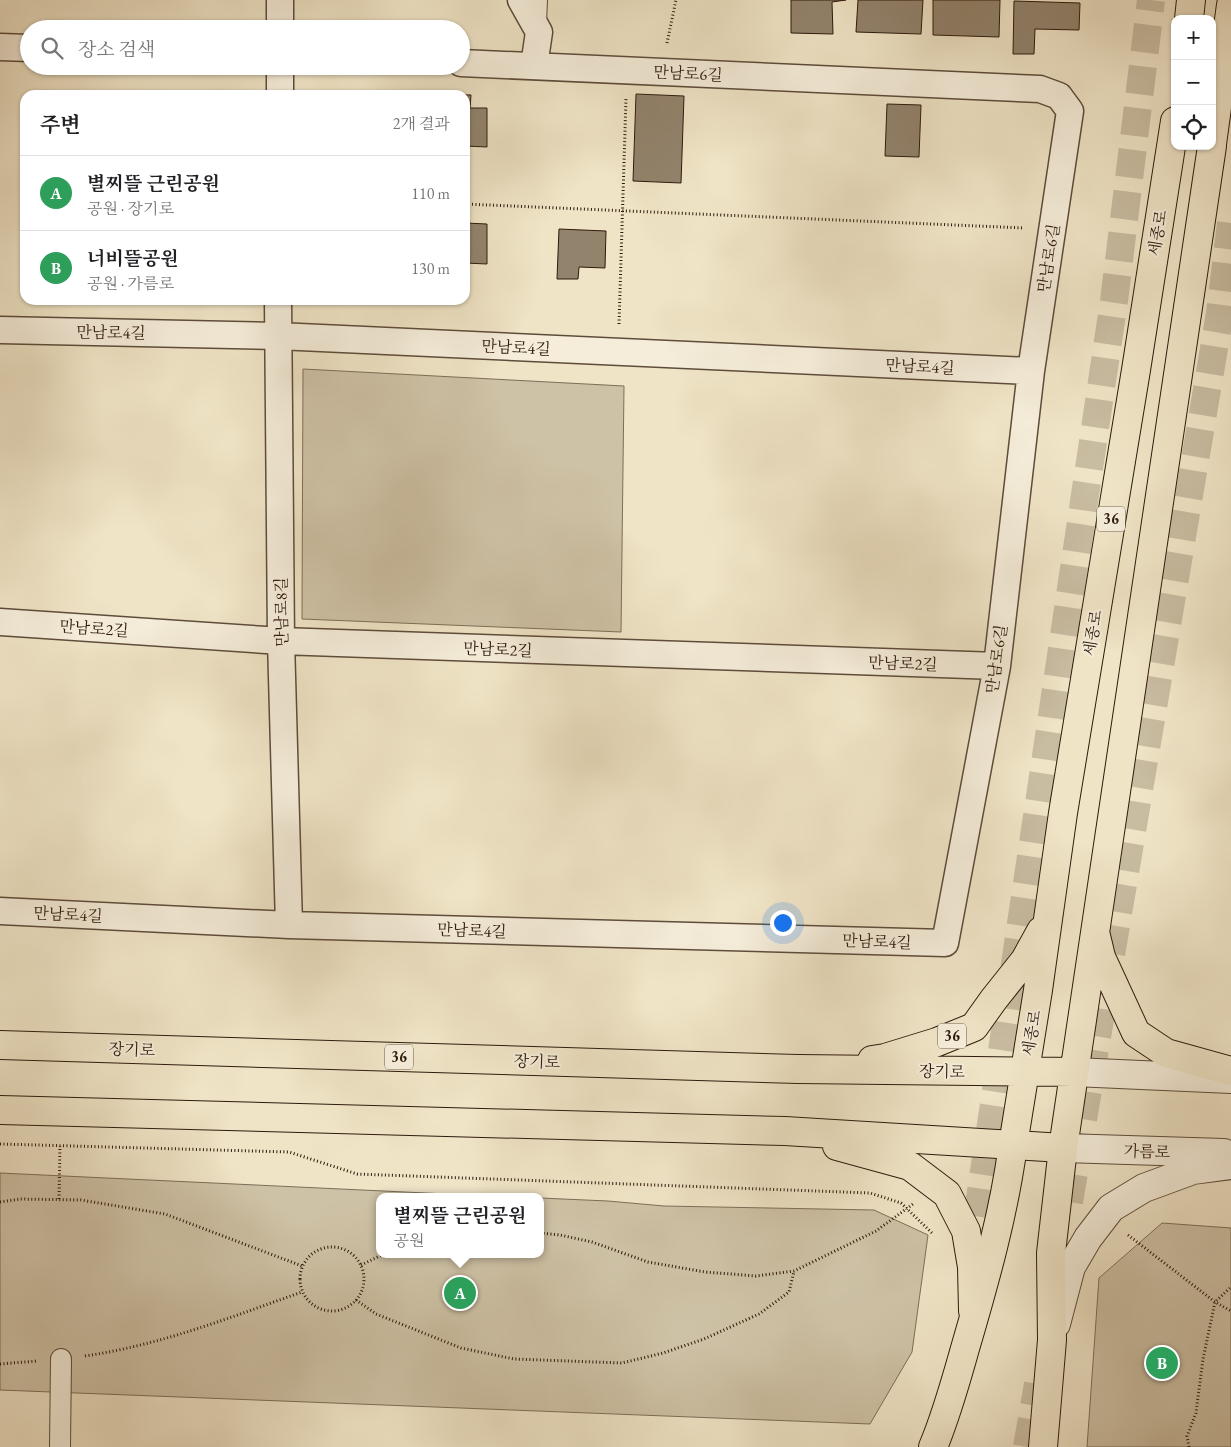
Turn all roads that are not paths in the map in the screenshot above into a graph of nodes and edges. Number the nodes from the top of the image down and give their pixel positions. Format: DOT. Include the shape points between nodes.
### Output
graph roads {
  1 [pos="280,0"];
  2 [pos="521,0"];
  3 [pos="540,0"];
  4 [pos="1191,0"];
  5 [pos="1231,5"];
  6 [pos="1189,15"];
  7 [pos="280,20"];
  8 [pos="539,32"];
  9 [pos="0,47"];
  10 [pos="20,48"];
  11 [pos="470,63"];
  12 [pos="534,66"];
  13 [pos="280,75"];
  14 [pos="280,90"];
  15 [pos="1216,116"];
  16 [pos="1171,147"];
  17 [pos="1211,150"];
  18 [pos="278,305"];
  19 [pos="0,330"];
  20 [pos="278,336"];
  21 [pos="1031,371"];
  22 [pos="0,622"];
  23 [pos="281,641"];
  24 [pos="997,666"];
  25 [pos="0,911"];
  26 [pos="1048,917"];
  27 [pos="289,925"];
  28 [pos="1094,928"];
  29 [pos="945,943"];
  30 [pos="0,1045"];
  31 [pos="798,1069"];
  32 [pos="1231,1071"];
  33 [pos="1024,1072"];
  34 [pos="1074,1072"];
  35 [pos="1231,1079"];
  36 [pos="0,1110"];
  37 [pos="785,1131"];
  38 [pos="1013,1145"];
  39 [pos="1063,1148"];
  40 [pos="1231,1153"];
  41 [pos="1231,1165"];
  42 [pos="973,1321"];
  43 [pos="1052,1340"];
  44 [pos="61,1359"];
  45 [pos="60,1447"];
  46 [pos="933,1447"];
  47 [pos="1043,1447"];
  1 -- 7 [label="street"];
  2 -- 8 [label="street"];
  3 -- 8 [label="lane"];
  4 -- 6 [label="main road"];
  5 -- 15 [label="main road"];
  8 -- 12 [label="street"];
  9 -- 10 [label="street"];
  11 -- 12 [label="street, 만남로6길"];
  12 -- 21 [label="street, 만남로6길" via="1040,89 1059,96 1070,111"];
  13 -- 14 [label="street"];
  16 -- 26 [label="main road, 세종로 / 36"];
  17 -- 28 [label="main road"];
  18 -- 20 [label="street, 만남로8길"];
  19 -- 20 [label="street, 만남로4길"];
  20 -- 21 [label="street, 만남로4길"];
  20 -- 23 [label="street, 만남로8길"];
  21 -- 24 [label="street, 만남로6길"];
  22 -- 23 [label="street, 만남로2길"];
  23 -- 24 [label="street, 만남로2길"];
  23 -- 27 [label="street, 만남로8길"];
  24 -- 29 [label="street, 만남로6길"];
  25 -- 27 [label="street, 만남로4길"];
  26 -- 31 [label="main road, 36" via="1025,960 974,1026 937,1042 885,1058"];
  26 -- 33 [label="main road, 세종로 / 36"];
  27 -- 29 [label="street, 만남로4길"];
  28 -- 32 [label="main road" via="1101,957 1136,1033 1166,1053"];
  28 -- 34 [label="main road"];
  30 -- 31 [label="main road, 장기로 / 36"];
  31 -- 33 [label="main road, 장기로"];
  33 -- 34 [label="main road, 장기로"];
  33 -- 38 [label="main road, 세종로 / 36"];
  34 -- 35 [label="street"];
  34 -- 39 [label="main road"];
  36 -- 37 [label="main road"];
  37 -- 38 [label="main road"];
  37 -- 42 [label="main road" via="910,1166 947,1194 966,1231 972,1267"];
  38 -- 39 [label="main road"];
  38 -- 42 [label="main road, 세종로" via="1008,1181"];
  39 -- 40 [label="street, 가름로"];
  39 -- 43 [label="main road" via="1051,1253"];
  41 -- 43 [label="street" via="1193,1170 1144,1188 1111,1208 1071,1266"];
  42 -- 46 [label="main road, 세종로"];
  43 -- 47 [label="main road"];
  44 -- 45 [label="street"];
}
